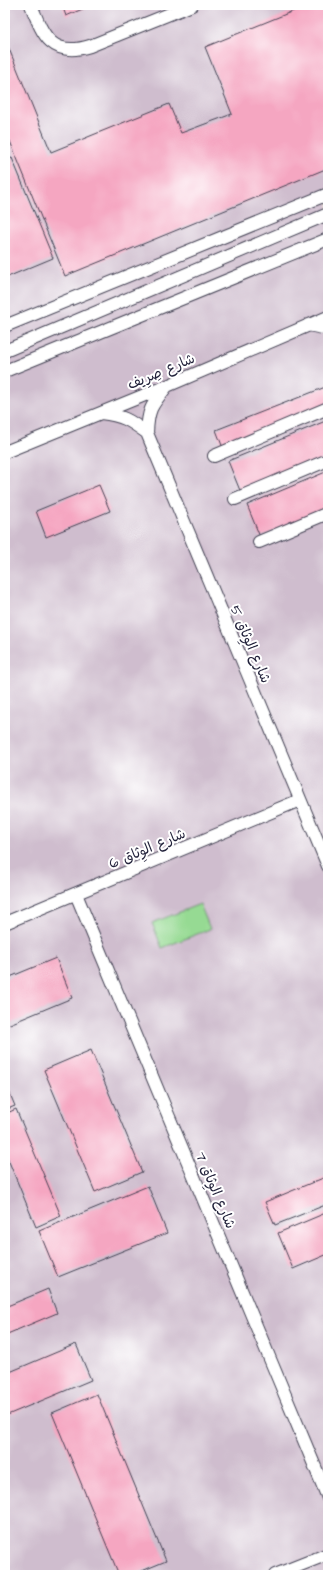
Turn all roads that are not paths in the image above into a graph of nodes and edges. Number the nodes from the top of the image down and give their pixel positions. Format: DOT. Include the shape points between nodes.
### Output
graph roads {
  1 [pos="31,5"];
  2 [pos="192,5"];
  3 [pos="176,8"];
  4 [pos="328,194"];
  5 [pos="328,214"];
  6 [pos="258,223"];
  7 [pos="328,238"];
  8 [pos="264,242"];
  9 [pos="72,298"];
  10 [pos="328,317"];
  11 [pos="81,319"];
  12 [pos="308,325"];
  13 [pos="5,326"];
  14 [pos="328,329"];
  15 [pos="5,351"];
  16 [pos="5,371"];
  17 [pos="167,386"];
  18 [pos="328,408"];
  19 [pos="100,413"];
  20 [pos="146,434"];
  21 [pos="5,452"];
  22 [pos="214,456"];
  23 [pos="328,460"];
  24 [pos="235,499"];
  25 [pos="328,514"];
  26 [pos="259,542"];
  27 [pos="300,800"];
  28 [pos="328,866"];
  29 [pos="76,894"];
  30 [pos="5,923"];
  31 [pos="328,1498"];
  32 [pos="328,1554"];
  33 [pos="275,1575"];
  1 -- 3 [label="street" via="43,33 50,41 69,49 90,46"];
  2 -- 3 [label="street"];
  4 -- 6 [label="street"];
  5 -- 8 [label="street"];
  6 -- 8 [label="street"];
  6 -- 9 [label="street"];
  7 -- 16 [label="street"];
  8 -- 11 [label="street"];
  9 -- 11 [label="street"];
  9 -- 13 [label="street"];
  10 -- 12 [label="street, شارع صِرِيف"];
  11 -- 15 [label="street"];
  12 -- 14 [label="street"];
  12 -- 17 [label="street, شارع صِرِيف"];
  17 -- 19 [label="street, شارع صِرِيف"];
  17 -- 20 [label="street, شارع الوِثاق 5" via="150,408"];
  18 -- 22 [label="street"];
  19 -- 20 [label="street, شارع الوِثاق 5" via="128,419"];
  19 -- 21 [label="street, شارع صِرِيف"];
  20 -- 27 [label="street, شارع الوِثاق 5"];
  23 -- 24 [label="street"];
  25 -- 26 [label="street"];
  27 -- 28 [label="street, شارع الوِثاق 5"];
  27 -- 29 [label="street, شارع الوِثاق 6"];
  29 -- 30 [label="street, شارع الوِثاق 6"];
  29 -- 31 [label="street, شارع الوِثاق 7"];
  32 -- 33 [label="street"];
}
